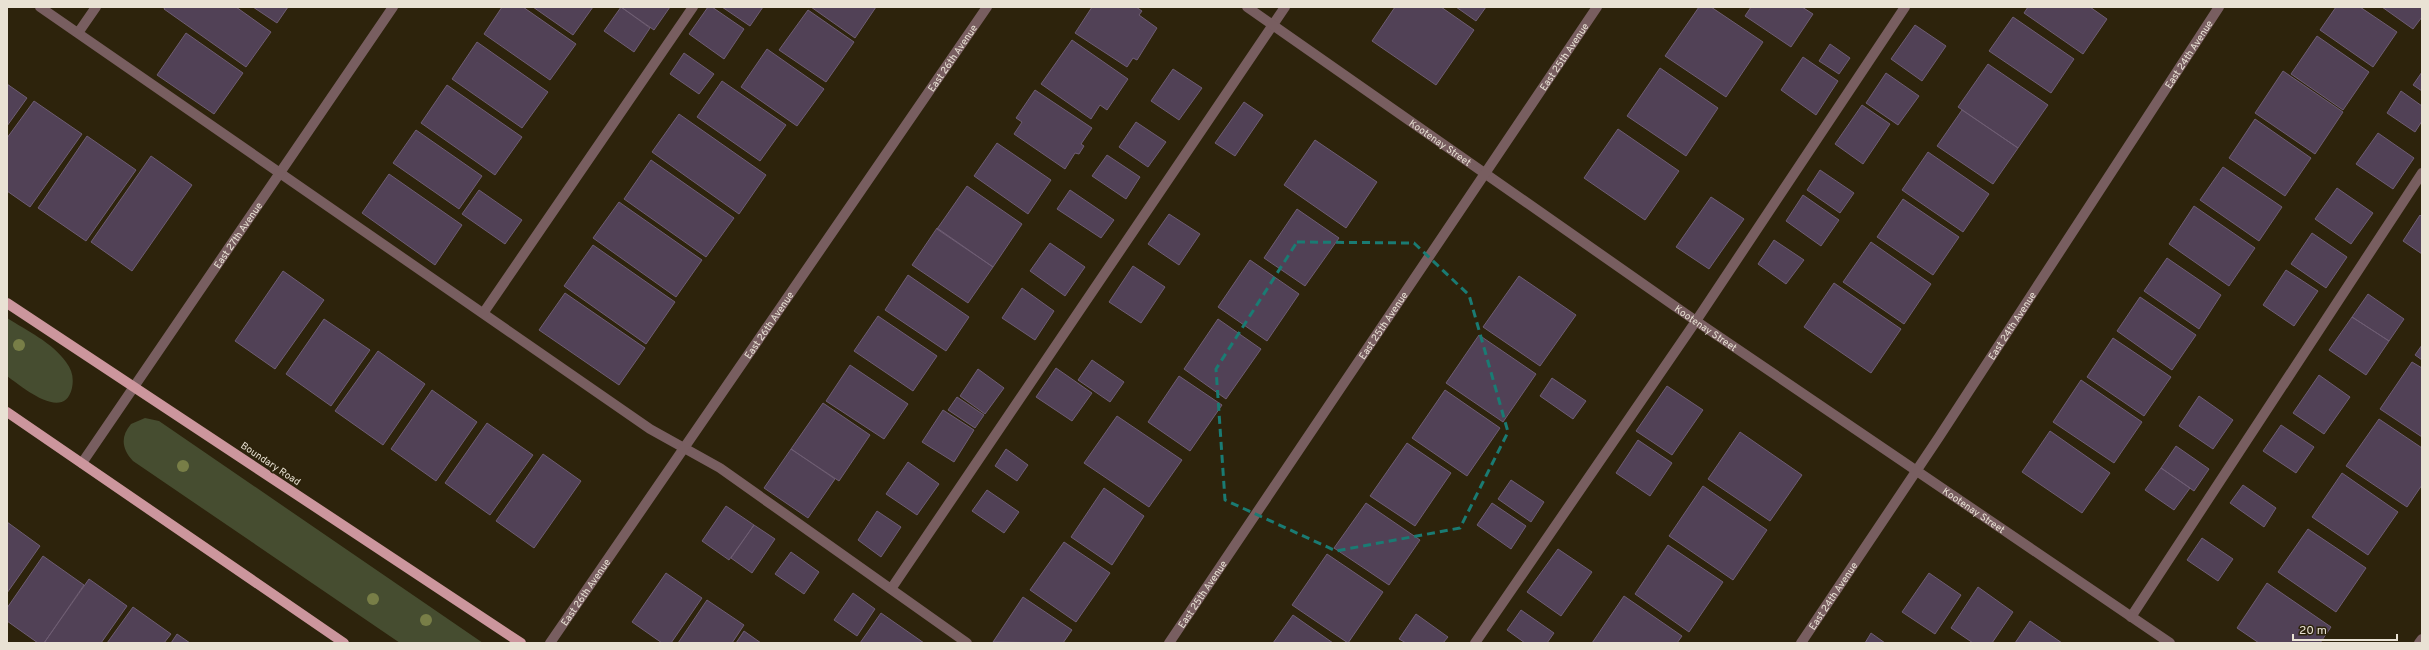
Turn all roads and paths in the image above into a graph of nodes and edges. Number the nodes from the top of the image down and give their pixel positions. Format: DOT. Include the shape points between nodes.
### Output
graph roads {
  1 [pos="40,7"];
  2 [pos="96,7"];
  3 [pos="393,7"];
  4 [pos="693,7"];
  5 [pos="987,7"];
  6 [pos="1247,7"];
  7 [pos="1285,7"];
  8 [pos="1597,7"];
  9 [pos="1905,7"];
  10 [pos="2219,7"];
  11 [pos="1273,24"];
  12 [pos="78,33"];
  13 [pos="278,173"];
  14 [pos="2422,173"];
  15 [pos="1486,175"];
  16 [pos="7,303"];
  17 [pos="484,312"];
  18 [pos="1696,321"];
  19 [pos="134,386"];
  20 [pos="7,412"];
  21 [pos="684,448"];
  22 [pos="82,463"];
  23 [pos="1916,471"];
  24 [pos="891,589"];
  25 [pos="2131,617"];
  26 [pos="2422,639"];
  27 [pos="344,643"];
  28 [pos="521,643"];
  29 [pos="550,643"];
  30 [pos="967,643"];
  31 [pos="1169,643"];
  32 [pos="1475,643"];
  33 [pos="1801,643"];
  34 [pos="2170,643"];
  35 [pos="2419,643"];
  1 -- 12 [label="street"];
  2 -- 12 [label="street"];
  3 -- 13 [label="street, East 27th Avenue"];
  4 -- 17 [label="street"];
  5 -- 21 [label="street, East 26th Avenue"];
  6 -- 11 [label="street, Kootenay Street"];
  7 -- 11 [label="street"];
  8 -- 15 [label="street, East 25th Avenue"];
  9 -- 18 [label="street"];
  10 -- 23 [label="street, East 24th Avenue"];
  11 -- 15 [label="street, Kootenay Street"];
  11 -- 24 [label="street"];
  12 -- 13 [label="street"];
  13 -- 17 [label="street"];
  13 -- 19 [label="street, East 27th Avenue"];
  14 -- 25 [label="street"];
  15 -- 18 [label="street, Kootenay Street"];
  15 -- 31 [label="street, East 25th Avenue"];
  16 -- 19 [label="main road, Boundary Road"];
  17 -- 21 [label="street" via="650,429"];
  18 -- 23 [label="street, Kootenay Street"];
  18 -- 32 [label="street"];
  19 -- 22 [label="street, East 27th Avenue"];
  19 -- 28 [label="main road, Boundary Road"];
  20 -- 22 [label="main road"];
  21 -- 24 [label="street" via="720,468"];
  21 -- 29 [label="street, East 26th Avenue"];
  22 -- 27 [label="main road"];
  23 -- 25 [label="street, Kootenay Street"];
  23 -- 33 [label="street, East 24th Avenue"];
  24 -- 30 [label="street"];
  25 -- 34 [label="street, Kootenay Street"];
  26 -- 35 [label="street"];
}
